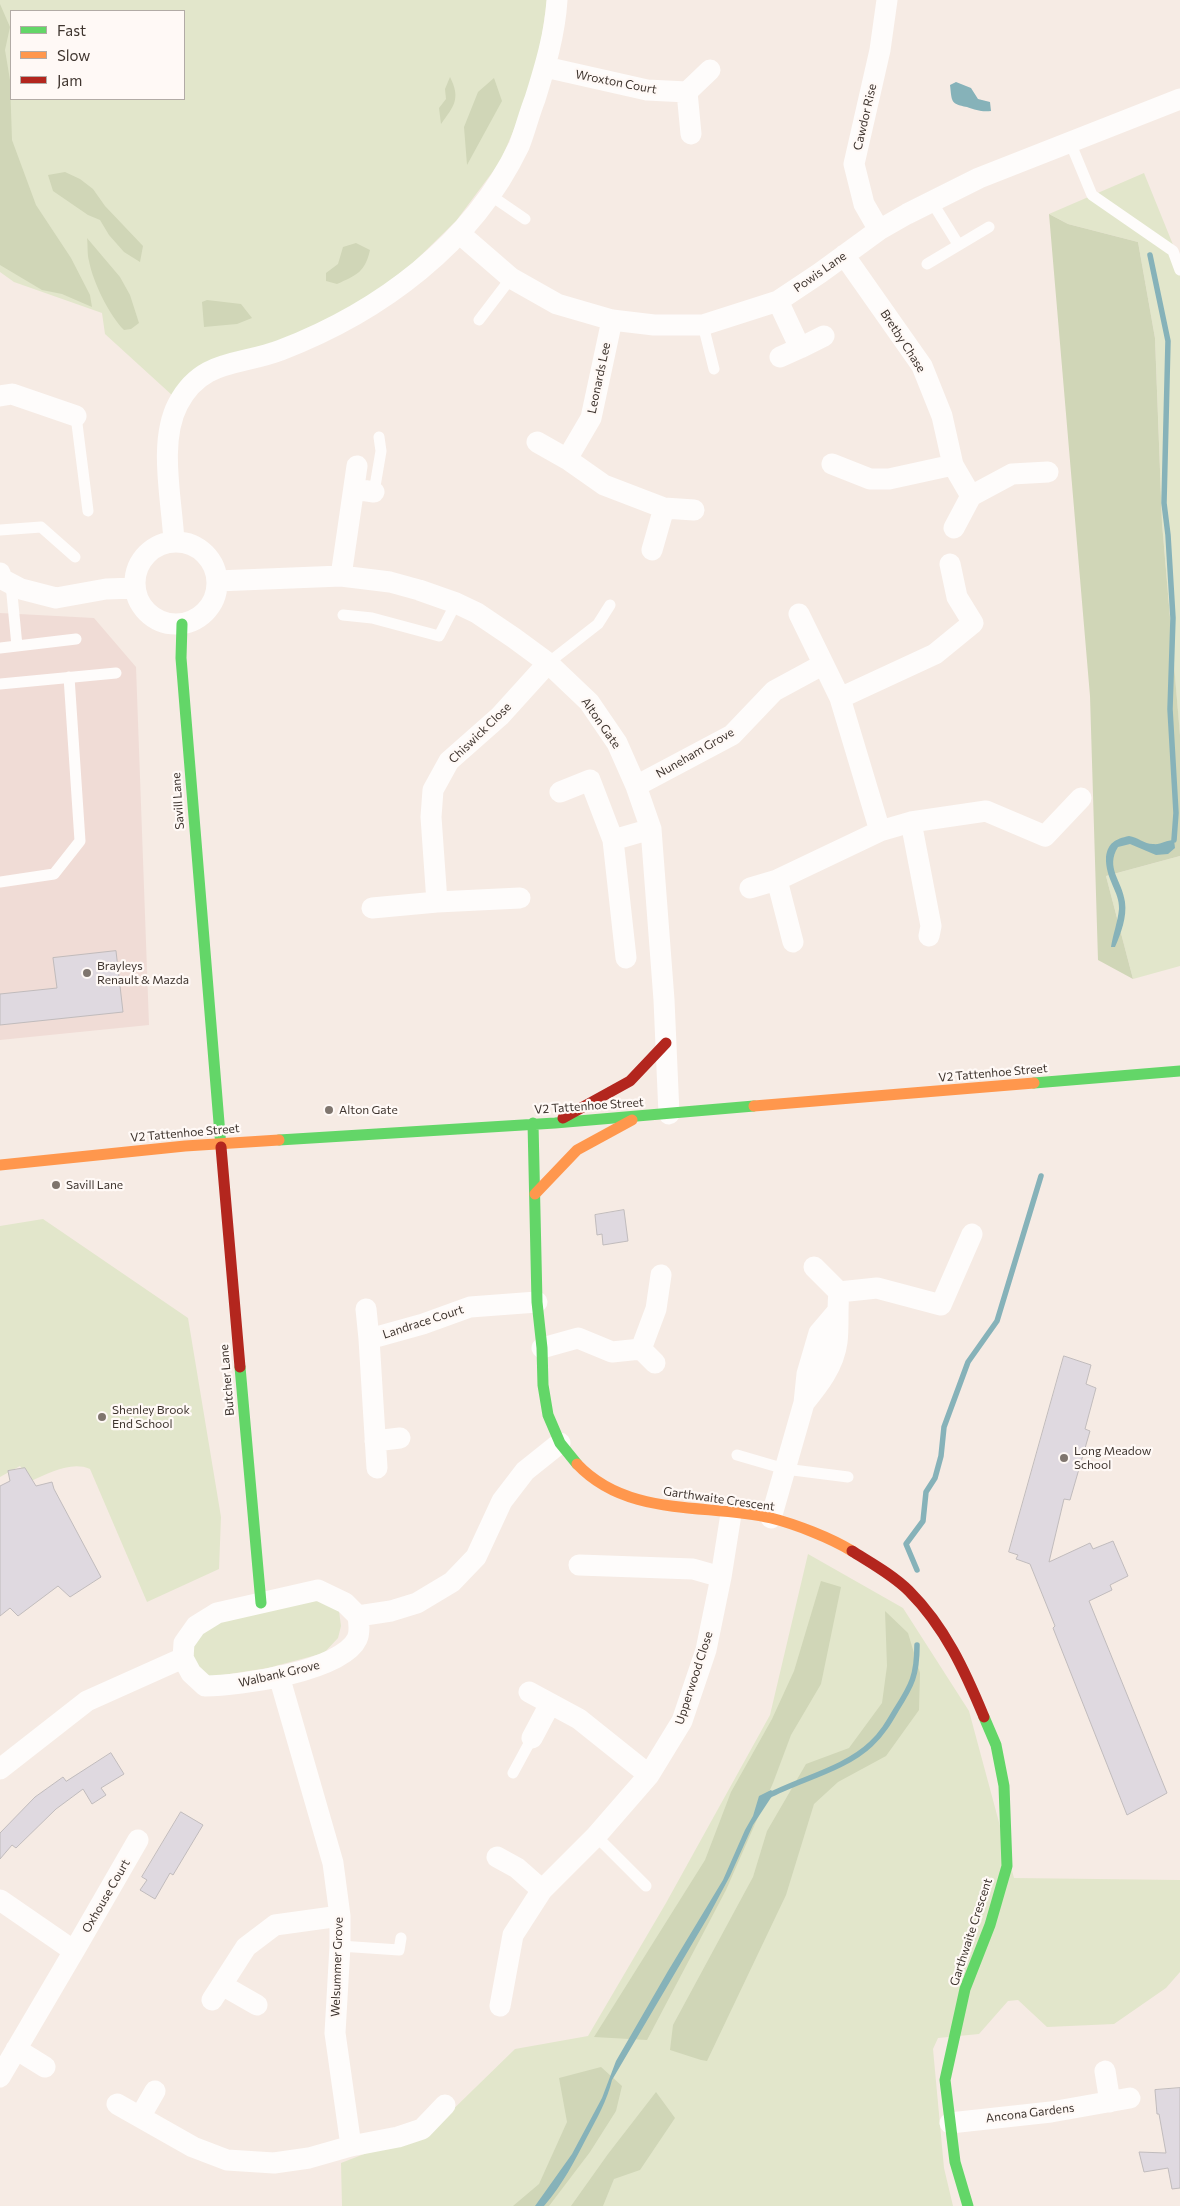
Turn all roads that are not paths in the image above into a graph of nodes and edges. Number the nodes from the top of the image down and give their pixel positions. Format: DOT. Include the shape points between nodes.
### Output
graph roads {
  1 [pos="557,0"];
  2 [pos="887,0"];
  3 [pos="546,67"];
  4 [pos="710,70"];
  5 [pos="687,92"];
  6 [pos="1180,99"];
  7 [pos="692,134"];
  8 [pos="1070,142"];
  9 [pos="490,194"];
  10 [pos="932,202"];
  11 [pos="526,219"];
  12 [pos="990,226"];
  13 [pos="879,230"];
  14 [pos="459,233"];
  15 [pos="958,244"];
  16 [pos="844,255"];
  17 [pos="927,264"];
  18 [pos="1180,270"];
  19 [pos="511,278"];
  20 [pos="778,301"];
  21 [pos="479,320"];
  22 [pos="612,320"];
  23 [pos="703,325"];
  24 [pos="824,336"];
  25 [pos="800,348"];
  26 [pos="780,357"];
  27 [pos="714,369"];
  28 [pos="0,396"];
  29 [pos="76,416"];
  30 [pos="379,437"];
  31 [pos="537,442"];
  32 [pos="567,459"];
  33 [pos="832,464"];
  34 [pos="953,465"];
  35 [pos="357,466"];
  36 [pos="1048,472"];
  37 [pos="364,490"];
  38 [pos="971,496"];
  39 [pos="664,508"];
  40 [pos="694,510"];
  41 [pos="88,511"];
  42 [pos="954,528"];
  43 [pos="0,530"];
  44 [pos="174,542"];
  45 [pos="652,550"];
  46 [pos="75,557"];
  47 [pos="950,564"];
  48 [pos="341,576"];
  49 [pos="5,579"];
  50 [pos="217,581"];
  51 [pos="135,588"];
  52 [pos="456,603"];
  53 [pos="610,605"];
  54 [pos="799,614"];
  55 [pos="343,615"];
  56 [pos="182,624"];
  57 [pos="76,639"];
  58 [pos="18,646"];
  59 [pos="0,648"];
  60 [pos="548,663"];
  61 [pos="822,665"];
  62 [pos="116,673"];
  63 [pos="69,677"];
  64 [pos="0,684"];
  65 [pos="840,698"];
  66 [pos="636,786"];
  67 [pos="560,792"];
  68 [pos="1081,798"];
  69 [pos="911,822"];
  70 [pos="650,830"];
  71 [pos="880,831"];
  72 [pos="613,840"];
  73 [pos="777,880"];
  74 [pos="0,882"];
  75 [pos="750,888"];
  76 [pos="520,898"];
  77 [pos="437,902"];
  78 [pos="372,908"];
  79 [pos="929,936"];
  80 [pos="793,942"];
  81 [pos="626,958"];
  82 [pos="666,1043"];
  83 [pos="1180,1071"];
  84 [pos="669,1114"];
  85 [pos="640,1116"];
  86 [pos="533,1123"];
  87 [pos="555,1123"];
  88 [pos="222,1155"];
  89 [pos="0,1165"];
  90 [pos="535,1194"];
  91 [pos="972,1234"];
  92 [pos="814,1267"];
  93 [pos="661,1275"];
  94 [pos="839,1292"];
  95 [pos="537,1302"];
  96 [pos="366,1309"];
  97 [pos="369,1339"];
  98 [pos="542,1348"];
  99 [pos="400,1438"];
  100 [pos="375,1441"];
  101 [pos="560,1442"];
  102 [pos="737,1455"];
  103 [pos="377,1468"];
  104 [pos="785,1469"];
  105 [pos="848,1477"];
  106 [pos="731,1514"];
  107 [pos="771,1518"];
  108 [pos="579,1565"];
  109 [pos="721,1577"];
  110 [pos="261,1603"];
  111 [pos="358,1616"];
  112 [pos="183,1658"];
  113 [pos="279,1676"];
  114 [pos="529,1692"];
  115 [pos="550,1704"];
  116 [pos="532,1738"];
  117 [pos="0,1769"];
  118 [pos="514,1774"];
  119 [pos="649,1775"];
  120 [pos="596,1836"];
  121 [pos="138,1840"];
  122 [pos="498,1857"];
  123 [pos="646,1886"];
  124 [pos="542,1890"];
  125 [pos="0,1900"];
  126 [pos="340,1916"];
  127 [pos="401,1938"];
  128 [pos="340,1946"];
  129 [pos="74,1951"];
  130 [pos="257,2005"];
  131 [pos="500,2006"];
  132 [pos="16,2049"];
  133 [pos="45,2066"];
  134 [pos="1105,2071"];
  135 [pos="0,2077"];
  136 [pos="155,2091"];
  137 [pos="117,2104"];
  138 [pos="445,2105"];
  139 [pos="140,2117"];
  140 [pos="950,2123"];
  141 [pos="351,2146"];
  142 [pos="968,2206"];
  1 -- 3 [label="street"];
  2 -- 13 [label="street, Cawdor Rise" via="880,50 854,164 864,204"];
  3 -- 5 [label="street, Wroxton Court" via="647,90"];
  3 -- 9 [label="street" via="519,145"];
  4 -- 5 [label="street"];
  5 -- 7 [label="street"];
  6 -- 8 [label="street, Powis Lane"];
  8 -- 10 [label="street, Powis Lane" via="979,178"];
  8 -- 18 [label="lane" via="1092,195 1172,251"];
  9 -- 11 [label="lane"];
  9 -- 14 [label="street"];
  10 -- 13 [label="street, Powis Lane"];
  10 -- 15 [label="lane"];
  12 -- 15 [label="lane"];
  13 -- 16 [label="street, Powis Lane"];
  14 -- 19 [label="street, Powis Lane"];
  14 -- 44 [label="street" via="402,285 360,313 279,350 215,367 196,380 178,404 168,432"];
  15 -- 17 [label="lane"];
  16 -- 20 [label="street, Powis Lane"];
  16 -- 34 [label="street, Bretby Chase" via="922,366 942,416"];
  19 -- 21 [label="lane"];
  19 -- 22 [label="street, Powis Lane" via="556,304"];
  20 -- 23 [label="street, Powis Lane"];
  20 -- 25 [label="street"];
  22 -- 23 [label="street, Powis Lane" via="654,325"];
  22 -- 32 [label="street, Leonards Lee" via="591,418"];
  23 -- 27 [label="lane"];
  24 -- 25 [label="street"];
  25 -- 26 [label="street"];
  28 -- 29 [label="street" via="12,394"];
  29 -- 41 [label="lane"];
  30 -- 37 [label="lane" via="381,451"];
  31 -- 32 [label="street"];
  32 -- 39 [label="street" via="604,485"];
  33 -- 34 [label="street" via="870,478 889,479"];
  34 -- 38 [label="street, Bretby Chase"];
  35 -- 37 [label="street"];
  36 -- 38 [label="street" via="1012,474"];
  37 -- 48 [label="street"];
  38 -- 42 [label="street"];
  39 -- 40 [label="street"];
  39 -- 45 [label="street"];
  43 -- 46 [label="lane" via="41,527"];
  44 -- 50 [label="street" via="199,549 208,558"];
  44 -- 51 [label="street" via="161,545 141,562"];
  47 -- 65 [label="street" via="957,597 973,623 935,654"];
  48 -- 50 [label="street, Alton Gate"];
  48 -- 52 [label="street, Alton Gate" via="390,582"];
  49 -- 51 [label="street" via="21,589 56,598 106,589"];
  49 -- 58 [label="lane"];
  50 -- 56 [label="street" via="213,599 203,614"];
  51 -- 56 [label="street" via="143,608 151,616 160,621"];
  52 -- 55 [label="lane" via="439,636 372,618"];
  52 -- 60 [label="street, Alton Gate" via="499,628"];
  53 -- 60 [label="lane" via="598,624"];
  54 -- 61 [label="street"];
  56 -- 88 [label="street, Savill Lane" via="181,660"];
  57 -- 58 [label="lane"];
  58 -- 59 [label="lane"];
  60 -- 66 [label="street, Alton Gate" via="589,702 617,743"];
  60 -- 77 [label="street, Chiswick Close" via="500,716 449,761 433,790 431,817"];
  61 -- 65 [label="street"];
  61 -- 66 [label="street, Nuneham Grove" via="774,691 732,735"];
  62 -- 63 [label="lane"];
  63 -- 64 [label="lane"];
  63 -- 74 [label="lane" via="80,841 54,874"];
  65 -- 71 [label="street"];
  66 -- 70 [label="street, Alton Gate"];
  67 -- 72 [label="street" via="590,780"];
  68 -- 69 [label="street" via="1045,836 986,811"];
  69 -- 71 [label="street"];
  69 -- 79 [label="street" via="931,926"];
  70 -- 72 [label="street"];
  70 -- 82 [label="street, Alton Gate"];
  71 -- 73 [label="street"];
  72 -- 81 [label="street"];
  73 -- 75 [label="street"];
  73 -- 80 [label="street"];
  76 -- 77 [label="street"];
  77 -- 78 [label="street"];
  82 -- 84 [label="street, Alton Gate"];
  82 -- 87 [label="street" via="630,1081"];
  83 -- 84 [label="street, V2 Tattenhoe Street"];
  84 -- 85 [label="street, V2 Tattenhoe Street"];
  85 -- 87 [label="street, V2 Tattenhoe Street"];
  85 -- 90 [label="street" via="577,1150"];
  86 -- 87 [label="street, V2 Tattenhoe Street"];
  86 -- 89 [label="street, V2 Tattenhoe Street" via="185,1146"];
  86 -- 90 [label="street, Garthwaite Crescent"];
  88 -- 110 [label="street, Butcher Lane"];
  90 -- 95 [label="street, Garthwaite Crescent"];
  91 -- 94 [label="street" via="940,1305 877,1288"];
  92 -- 94 [label="street"];
  93 -- 98 [label="street" via="648,1356 612,1352 578,1338"];
  94 -- 104 [label="street" via="837,1344 824,1379 804,1403"];
  95 -- 97 [label="street, Landrace Court" via="470,1307"];
  95 -- 98 [label="street, Garthwaite Crescent"];
  96 -- 97 [label="street, Landrace Court"];
  97 -- 100 [label="street, Landrace Court"];
  98 -- 101 [label="street, Garthwaite Crescent" via="548,1415"];
  99 -- 100 [label="street"];
  100 -- 103 [label="street, Landrace Court"];
  101 -- 106 [label="street, Garthwaite Crescent" via="578,1466 611,1491 648,1503"];
  101 -- 111 [label="street" via="525,1471 502,1501 476,1557 452,1582 417,1603"];
  102 -- 104 [label="lane"];
  104 -- 105 [label="lane"];
  104 -- 107 [label="street"];
  106 -- 107 [label="street, Garthwaite Crescent"];
  106 -- 109 [label="street, Upperwood Close"];
  107 -- 140 [label="street, Garthwaite Crescent" via="836,1541 908,1590 950,1643 996,1745 1004,1786 1006,1866 957,2022 946,2080"];
  108 -- 109 [label="street" via="694,1569"];
  109 -- 119 [label="street, Upperwood Close" via="706,1650 682,1722"];
  110 -- 111 [label="street" via="318,1590 345,1603"];
  110 -- 112 [label="street" via="217,1613 196,1626 184,1643"];
  111 -- 113 [label="street, Walbank Grove" via="358,1638 346,1653 327,1664"];
  112 -- 113 [label="street, Walbank Grove" via="191,1673 205,1686 227,1686"];
  112 -- 117 [label="street" via="87,1701"];
  113 -- 126 [label="street, Welsummer Grove" via="328,1840"];
  114 -- 115 [label="street"];
  115 -- 116 [label="street"];
  115 -- 119 [label="street" via="579,1719"];
  116 -- 118 [label="lane"];
  119 -- 120 [label="street, Upperwood Close"];
  120 -- 123 [label="lane"];
  120 -- 124 [label="street, Upperwood Close"];
  121 -- 129 [label="street, Oxhouse Court"];
  122 -- 124 [label="street" via="517,1868"];
  124 -- 131 [label="street, Upperwood Close" via="513,1935"];
  125 -- 129 [label="street"];
  126 -- 128 [label="street, Welsummer Grove"];
  126 -- 130 [label="street" via="275,1925 246,1947 217,1992"];
  127 -- 128 [label="lane" via="399,1950"];
  128 -- 141 [label="street, Welsummer Grove" via="335,2033"];
  129 -- 132 [label="street, Oxhouse Court"];
  132 -- 133 [label="street"];
  132 -- 135 [label="street, Oxhouse Court"];
  134 -- 140 [label="street, Ancona Gardens" via="1120,2100 1051,2112"];
  136 -- 139 [label="street"];
  137 -- 139 [label="street"];
  138 -- 141 [label="street" via="422,2129"];
  139 -- 141 [label="street" via="193,2147 227,2160 274,2163 309,2158"];
  140 -- 142 [label="street, Garthwaite Crescent" via="955,2162"];
}
